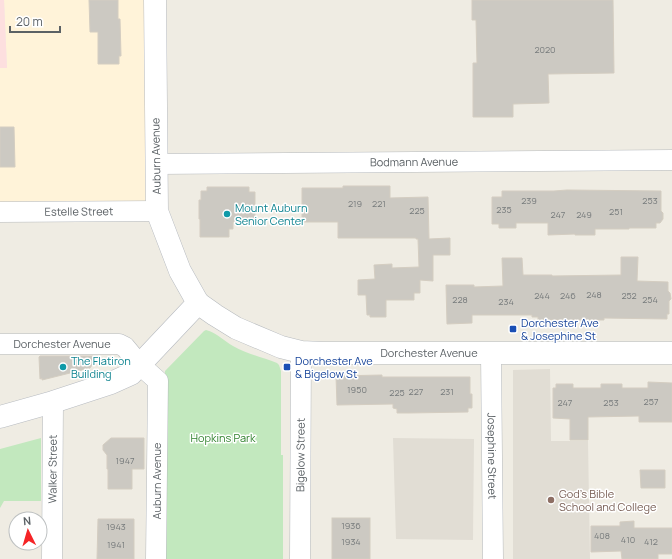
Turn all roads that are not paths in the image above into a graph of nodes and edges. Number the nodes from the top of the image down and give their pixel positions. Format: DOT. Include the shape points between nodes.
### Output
graph roads {
  1 [pos="155,0"];
  2 [pos="672,160"];
  3 [pos="157,164"];
  4 [pos="157,211"];
  5 [pos="0,212"];
  6 [pos="198,303"];
  7 [pos="0,344"];
  8 [pos="301,352"];
  9 [pos="491,353"];
  10 [pos="672,353"];
  11 [pos="139,364"];
  12 [pos="53,402"];
  13 [pos="0,417"];
  14 [pos="52,559"];
  15 [pos="156,559"];
  16 [pos="300,559"];
  17 [pos="494,559"];
  1 -- 3 [label="main road, Auburn Avenue"];
  2 -- 3 [label="street, Bodmann Avenue"];
  3 -- 4 [label="main road, Auburn Avenue"];
  4 -- 5 [label="street, Estelle Street"];
  4 -- 6 [label="main road, Auburn Avenue" via="180,271"];
  6 -- 8 [label="main road, Dorchester Avenue" via="236,328 281,348"];
  6 -- 11 [label="main road"];
  7 -- 11 [label="street, Dorchester Avenue" via="119,344 124,346"];
  8 -- 9 [label="main road, Dorchester Avenue"];
  8 -- 16 [label="street, Bigelow Street"];
  9 -- 10 [label="main road, Dorchester Avenue"];
  9 -- 17 [label="street, Josephine Street"];
  11 -- 12 [label="main road" via="131,374 111,383"];
  11 -- 15 [label="street, Auburn Avenue" via="158,381"];
  12 -- 13 [label="main road"];
  12 -- 14 [label="street, Walker Street"];
}
